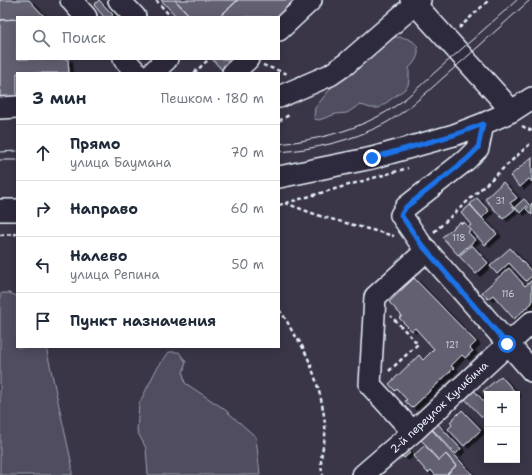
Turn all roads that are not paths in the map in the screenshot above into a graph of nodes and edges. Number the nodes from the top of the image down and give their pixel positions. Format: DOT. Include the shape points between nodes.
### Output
graph roads {
  1 [pos="71,0"];
  2 [pos="119,0"];
  3 [pos="311,0"];
  4 [pos="415,1"];
  5 [pos="85,16"];
  6 [pos="133,16"];
  7 [pos="280,29"];
  8 [pos="125,60"];
  9 [pos="166,60"];
  10 [pos="247,60"];
  11 [pos="136,72"];
  12 [pos="153,72"];
  13 [pos="234,72"];
  14 [pos="280,97"];
  15 [pos="532,98"];
  16 [pos="16,107"];
  17 [pos="0,108"];
  18 [pos="512,111"];
  19 [pos="483,124"];
  20 [pos="280,176"];
  21 [pos="0,210"];
  22 [pos="16,210"];
  23 [pos="424,247"];
  24 [pos="532,322"];
  25 [pos="507,344"];
  26 [pos="532,371"];
  27 [pos="413,432"];
  28 [pos="364,475"];
  1 -- 5 [label="street"];
  2 -- 6 [label="street"];
  3 -- 7 [label="street"];
  4 -- 14 [label="street" via="346,64 330,75"];
  4 -- 18 [label="street"];
  8 -- 11 [label="street"];
  9 -- 12 [label="street"];
  10 -- 13 [label="street"];
  15 -- 18 [label="street"];
  16 -- 17 [label="street"];
  18 -- 19 [label="street"];
  19 -- 20 [label="street" via="379,156"];
  19 -- 23 [label="street" via="478,148 406,207 401,215"];
  21 -- 22 [label="street"];
  23 -- 25 [label="street"];
  23 -- 27 [label="street" via="376,297 370,385"];
  24 -- 25 [label="street, 2-й переулок Кулибина"];
  25 -- 26 [label="street"];
  25 -- 27 [label="street, 2-й переулок Кулибина"];
  27 -- 28 [label="street, 2-й переулок Кулибина"];
}
